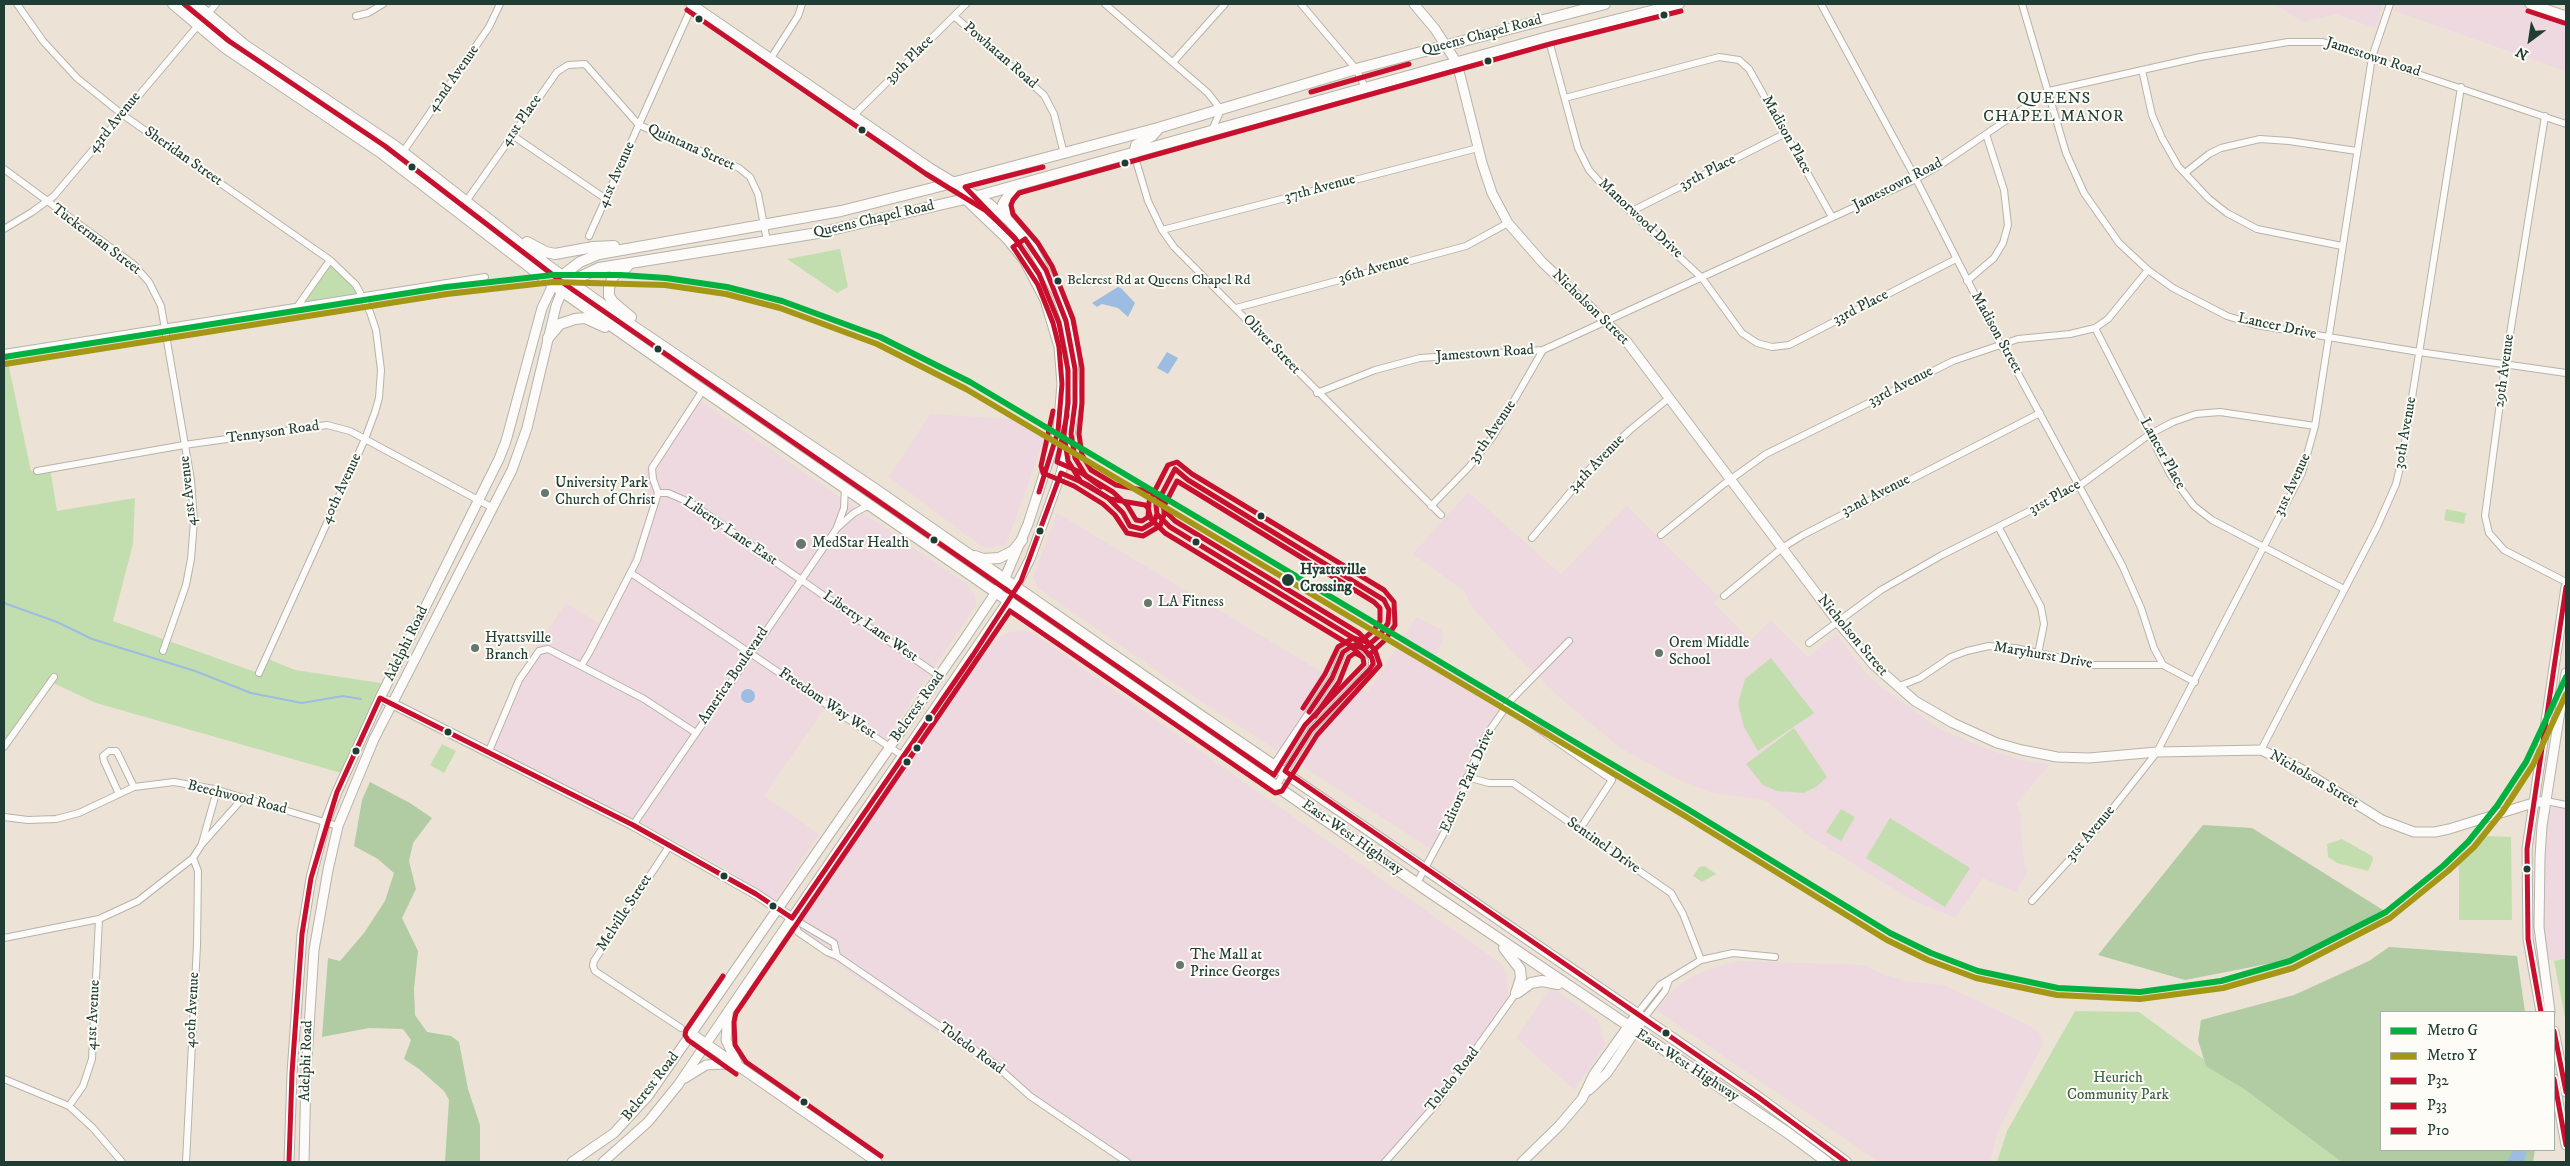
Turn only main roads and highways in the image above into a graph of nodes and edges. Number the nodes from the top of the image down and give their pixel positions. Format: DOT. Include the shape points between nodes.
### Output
graph roads {
  1 [pos="173,4"];
  2 [pos="196,4"];
  3 [pos="692,4"];
  4 [pos="1414,4"];
  5 [pos="1605,4"];
  6 [pos="1679,4"];
  7 [pos="2530,4"];
  8 [pos="2566,16"];
  9 [pos="1447,46"];
  10 [pos="1457,63"];
  11 [pos="1158,128"];
  12 [pos="1134,154"];
  13 [pos="952,183"];
  14 [pos="1014,186"];
  15 [pos="978,196"];
  16 [pos="965,200"];
  17 [pos="1006,218"];
  18 [pos="492,220"];
  19 [pos="640,246"];
  20 [pos="685,254"];
  21 [pos="1041,262"];
  22 [pos="562,275"];
  23 [pos="571,282"];
  24 [pos="553,285"];
  25 [pos="1038,285"];
  26 [pos="562,291"];
  27 [pos="548,338"];
  28 [pos="668,365"];
  29 [pos="693,365"];
  30 [pos="703,390"];
  31 [pos="782,426"];
  32 [pos="1022,540"];
  33 [pos="966,553"];
  34 [pos="1004,580"];
  35 [pos="2566,587"];
  36 [pos="1016,588"];
  37 [pos="996,592"];
  38 [pos="1008,601"];
  39 [pos="2566,672"];
  40 [pos="380,698"];
  41 [pos="392,703"];
  42 [pos="2546,801"];
  43 [pos="2533,802"];
  44 [pos="778,909"];
  45 [pos="792,918"];
  46 [pos="1479,926"];
  47 [pos="1568,987"];
  48 [pos="729,1010"];
  49 [pos="2541,1011"];
  50 [pos="2550,1011"];
  51 [pos="1641,1016"];
  52 [pos="1632,1030"];
  53 [pos="692,1034"];
  54 [pos="706,1044"];
  55 [pos="2555,1047"];
  56 [pos="740,1067"];
  57 [pos="2557,1078"];
  58 [pos="678,1084"];
  59 [pos="2566,1092"];
  60 [pos="2566,1145"];
  61 [pos="289,1162"];
  62 [pos="304,1162"];
  63 [pos="572,1162"];
  64 [pos="603,1162"];
  65 [pos="877,1162"];
  66 [pos="1522,1162"];
  67 [pos="1827,1162"];
  68 [pos="1846,1162"];
  1 -- 24 [label="main road, East-West Highway" via="242,60 380,152"];
  2 -- 18 [label="main road, East-West Highway" via="246,46 403,152"];
  3 -- 13 [label="main road"];
  4 -- 9 [label="main road, Nicholson Street"];
  5 -- 9 [label="main road, Queens Chapel Road"];
  6 -- 10 [label="main road, Queens Chapel Road"];
  7 -- 8 [label="main road"];
  9 -- 10 [label="main road, Nicholson Street"];
  9 -- 11 [label="main road, Queens Chapel Road" via="1356,69"];
  10 -- 12 [label="main road, Queens Chapel Road"];
  10 -- 43 [label="main road, Nicholson Street" via="1492,193 1508,223 1542,262 1627,342 1837,621 1873,664 1915,701 1983,737 2057,757 2261,750 2299,768 2382,820 2414,832 2449,829"];
  11 -- 12 [label="main road" via="1152,136 1136,145"];
  11 -- 13 [label="main road, Queens Chapel Road"];
  12 -- 14 [label="main road, Queens Chapel Road"];
  13 -- 15 [label="main road, Belcrest Road"];
  13 -- 16 [label="main road, Belcrest Road"];
  13 -- 19 [label="main road, Queens Chapel Road" via="841,211"];
  14 -- 15 [label="main road, Queens Chapel Road"];
  14 -- 17 [label="main road" via="1003,204"];
  15 -- 16 [label="main road, Queens Chapel Road"];
  15 -- 17 [label="main road, Belcrest Road"];
  16 -- 20 [label="main road, Queens Chapel Road" via="855,226"];
  16 -- 25 [label="main road, Belcrest Road" via="1007,239"];
  17 -- 21 [label="main road, Belcrest Road"];
  18 -- 19 [label="main road" via="546,252"];
  18 -- 22 [label="main road, East-West Highway"];
  19 -- 22 [label="main road, Queens Chapel Road" via="588,257"];
  20 -- 23 [label="main road, Queens Chapel Road" via="599,268"];
  20 -- 29 [label="main road" via="616,272 610,282 609,296 624,312 674,347"];
  21 -- 25 [label="main road" via="1036,272"];
  21 -- 36 [label="main road, Belcrest Road" via="1066,321 1075,369 1075,404 1061,472 1030,559"];
  22 -- 23 [label="main road, East-West Highway"];
  22 -- 24 [label="main road, Queens Chapel Road"];
  23 -- 26 [label="main road, Queens Chapel Road"];
  23 -- 29 [label="main road, East-West Highway"];
  24 -- 26 [label="main road, East-West Highway"];
  24 -- 40 [label="main road, Adelphi Road" via="542,308 506,441"];
  25 -- 32 [label="main road, Belcrest Road" via="1059,347 1061,405 1053,452"];
  26 -- 27 [label="main road, Adelphi Road"];
  26 -- 28 [label="main road, East-West Highway"];
  27 -- 28 [label="main road" via="566,321 585,318"];
  27 -- 41 [label="main road, Adelphi Road" via="524,439"];
  28 -- 30 [label="main road, East-West Highway"];
  29 -- 31 [label="main road, East-West Highway"];
  30 -- 31 [label="main road" via="714,391 736,406"];
  30 -- 37 [label="main road, East-West Highway"];
  31 -- 33 [label="main road, East-West Highway"];
  32 -- 33 [label="main road" via="1013,551 999,558 983,559"];
  32 -- 34 [label="main road, Belcrest Road"];
  33 -- 34 [label="main road, East-West Highway"];
  34 -- 36 [label="main road, East-West Highway"];
  34 -- 37 [label="main road, Belcrest Road"];
  35 -- 43 [label="main road"];
  36 -- 38 [label="main road, Belcrest Road"];
  36 -- 51 [label="main road, East-West Highway"];
  37 -- 38 [label="main road, East-West Highway"];
  37 -- 44 [label="main road, Belcrest Road"];
  38 -- 45 [label="main road, Belcrest Road"];
  38 -- 46 [label="main road, East-West Highway"];
  39 -- 42 [label="main road"];
  40 -- 41 [label="main road, Toledo Road"];
  40 -- 61 [label="main road, Adelphi Road" via="337,792 311,878 302,934"];
  41 -- 44 [label="main road, Toledo Road" via="633,825"];
  41 -- 62 [label="main road, Adelphi Road" via="338,826 328,870 313,959"];
  42 -- 43 [label="main road, Nicholson Street"];
  42 -- 50 [label="main road" via="2539,898"];
  43 -- 49 [label="main road" via="2527,849 2526,903 2528,939"];
  44 -- 45 [label="main road, Toledo Road"];
  44 -- 53 [label="main road, Belcrest Road"];
  45 -- 48 [label="main road, Belcrest Road"];
  46 -- 47 [label="main road, East-West Highway"];
  46 -- 47 [label="main road" via="1516,961 1521,978 1516,993 1531,983 1542,981"];
  47 -- 52 [label="main road, East-West Highway"];
  48 -- 54 [label="main road, Belcrest Road"];
  48 -- 56 [label="main road" via="726,1040"];
  51 -- 52 [label="main road"];
  51 -- 68 [label="main road, East-West Highway"];
  52 -- 66 [label="main road" via="1607,1073"];
  52 -- 67 [label="main road, East-West Highway"];
  53 -- 54 [label="main road"];
  53 -- 63 [label="main road, Belcrest Road" via="637,1110 603,1142"];
  54 -- 56 [label="main road"];
  54 -- 58 [label="main road, Belcrest Road"];
  55 -- 57 [label="main road"];
  56 -- 58 [label="main road" via="706,1065"];
  56 -- 65 [label="main road"];
  57 -- 59 [label="main road"];
  57 -- 60 [label="main road"];
  58 -- 64 [label="main road, Belcrest Road" via="648,1122"];
}
